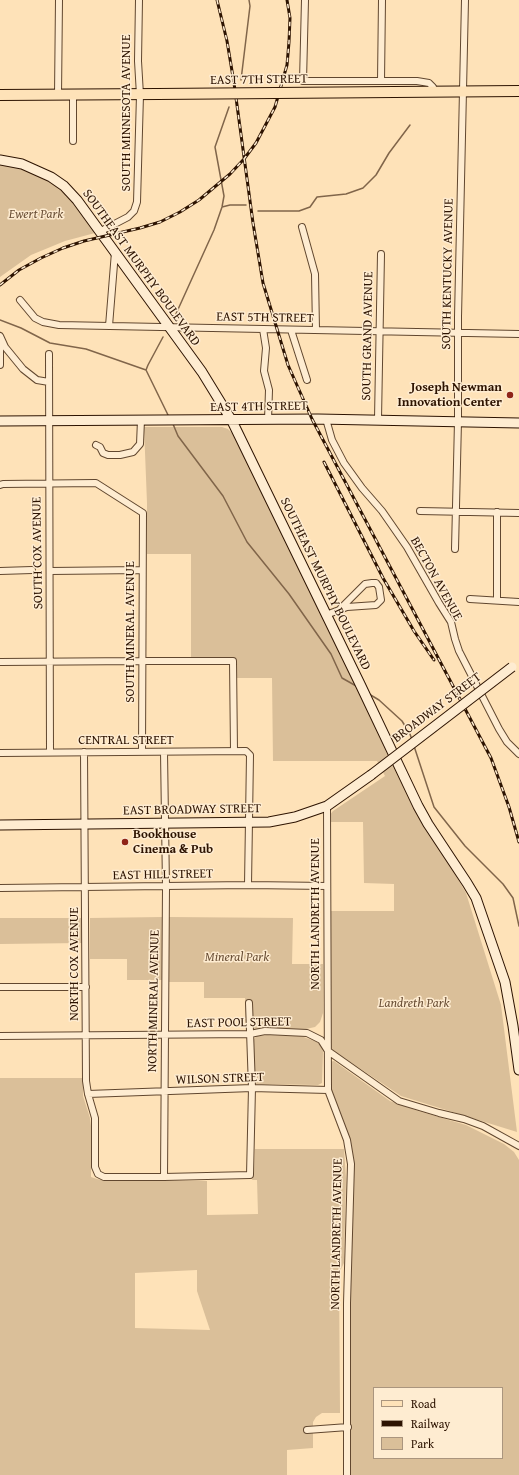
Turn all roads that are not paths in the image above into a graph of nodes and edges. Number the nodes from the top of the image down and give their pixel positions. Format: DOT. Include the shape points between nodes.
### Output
graph roads {
  1 [pos="59,0"];
  2 [pos="139,0"];
  3 [pos="305,0"];
  4 [pos="382,0"];
  5 [pos="465,0"];
  6 [pos="381,81"];
  7 [pos="519,91"];
  8 [pos="433,92"];
  9 [pos="463,92"];
  10 [pos="0,95"];
  11 [pos="58,95"];
  12 [pos="72,95"];
  13 [pos="140,95"];
  14 [pos="73,141"];
  15 [pos="0,160"];
  16 [pos="302,226"];
  17 [pos="101,231"];
  18 [pos="115,252"];
  19 [pos="380,254"];
  20 [pos="20,300"];
  21 [pos="109,326"];
  22 [pos="169,328"];
  23 [pos="263,329"];
  24 [pos="291,330"];
  25 [pos="316,330"];
  26 [pos="379,332"];
  27 [pos="458,333"];
  28 [pos="519,334"];
  29 [pos="0,337"];
  30 [pos="49,354"];
  31 [pos="0,365"];
  32 [pos="307,380"];
  33 [pos="49,382"];
  34 [pos="222,405"];
  35 [pos="326,419"];
  36 [pos="378,419"];
  37 [pos="141,420"];
  38 [pos="210,420"];
  39 [pos="232,420"];
  40 [pos="268,420"];
  41 [pos="0,421"];
  42 [pos="49,421"];
  43 [pos="458,421"];
  44 [pos="519,423"];
  45 [pos="96,446"];
  46 [pos="48,483"];
  47 [pos="0,485"];
  48 [pos="420,511"];
  49 [pos="456,512"];
  50 [pos="497,512"];
  51 [pos="519,513"];
  52 [pos="455,549"];
  53 [pos="32,570"];
  54 [pos="142,570"];
  55 [pos="0,571"];
  56 [pos="50,571"];
  57 [pos="470,599"];
  58 [pos="497,600"];
  59 [pos="519,602"];
  60 [pos="340,609"];
  61 [pos="326,615"];
  62 [pos="142,661"];
  63 [pos="0,662"];
  64 [pos="50,662"];
  65 [pos="516,665"];
  66 [pos="234,751"];
  67 [pos="50,752"];
  68 [pos="84,752"];
  69 [pos="142,752"];
  70 [pos="164,752"];
  71 [pos="0,753"];
  72 [pos="519,754"];
  73 [pos="371,775"];
  74 [pos="327,806"];
  75 [pos="249,823"];
  76 [pos="85,824"];
  77 [pos="166,824"];
  78 [pos="0,825"];
  79 [pos="248,885"];
  80 [pos="327,886"];
  81 [pos="86,887"];
  82 [pos="166,887"];
  83 [pos="0,888"];
  84 [pos="0,987"];
  85 [pos="86,987"];
  86 [pos="249,1003"];
  87 [pos="250,1034"];
  88 [pos="86,1035"];
  89 [pos="164,1035"];
  90 [pos="0,1036"];
  91 [pos="328,1051"];
  92 [pos="519,1070"];
  93 [pos="252,1088"];
  94 [pos="328,1090"];
  95 [pos="164,1092"];
  96 [pos="88,1094"];
  97 [pos="519,1146"];
  98 [pos="164,1178"];
  99 [pos="348,1427"];
  100 [pos="306,1430"];
  101 [pos="347,1475"];
  1 -- 11 [label="street"];
  2 -- 13 [label="street, SOUTH MINNESOTA AVENUE"];
  3 -- 6 [label="street, EAST 7TH STREET" via="303,81"];
  4 -- 6 [label="street"];
  5 -- 9 [label="street, SOUTH KENTUCKY AVENUE"];
  6 -- 8 [label="street, EAST 7TH STREET" via="426,82 432,86"];
  7 -- 9 [label="main road, EAST 7TH STREET"];
  8 -- 9 [label="main road, EAST 7TH STREET"];
  8 -- 13 [label="main road, EAST 7TH STREET, bridge"];
  9 -- 27 [label="street, SOUTH KENTUCKY AVENUE"];
  10 -- 11 [label="main road, EAST 7TH STREET"];
  11 -- 12 [label="main road, EAST 7TH STREET"];
  12 -- 13 [label="main road, EAST 7TH STREET"];
  12 -- 14 [label="street"];
  13 -- 17 [label="street, SOUTH MINNESOTA AVENUE" via="136,205 128,216"];
  15 -- 17 [label="street, SOUTHEAST MURPHY BOULEVARD" via="22,164 64,186"];
  16 -- 25 [label="street" via="315,274"];
  17 -- 18 [label="street, SOUTHEAST MURPHY BOULEVARD"];
  18 -- 21 [label="street"];
  18 -- 22 [label="street, SOUTHEAST MURPHY BOULEVARD"];
  19 -- 26 [label="street, SOUTH GRAND AVENUE"];
  20 -- 21 [label="street, EAST 5TH STREET" via="35,318 43,322 59,325"];
  21 -- 22 [label="street, EAST 5TH STREET"];
  22 -- 23 [label="street, EAST 5TH STREET"];
  22 -- 34 [label="street, SOUTHEAST MURPHY BOULEVARD" via="202,372"];
  23 -- 24 [label="street, EAST 5TH STREET"];
  23 -- 40 [label="street"];
  24 -- 25 [label="street, EAST 5TH STREET"];
  24 -- 32 [label="street"];
  25 -- 26 [label="street, EAST 5TH STREET"];
  26 -- 27 [label="street, EAST 5TH STREET"];
  26 -- 36 [label="street, SOUTH GRAND AVENUE"];
  27 -- 28 [label="street, EAST 5TH STREET"];
  27 -- 43 [label="street, SOUTH KENTUCKY AVENUE"];
  29 -- 31 [label="street"];
  29 -- 33 [label="street" via="26,372 37,380"];
  30 -- 33 [label="street, SOUTH COX AVENUE"];
  33 -- 42 [label="street, SOUTH COX AVENUE"];
  34 -- 38 [label="street" via="220,411"];
  34 -- 39 [label="street, SOUTHEAST MURPHY BOULEVARD"];
  35 -- 36 [label="street, EAST 4TH STREET"];
  35 -- 40 [label="street, EAST 4TH STREET"];
  35 -- 72 [label="street, BECTON AVENUE" via="332,440 344,463 407,547 451,622 459,651 507,742"];
  36 -- 43 [label="street, EAST 4TH STREET"];
  37 -- 38 [label="street, EAST 4TH STREET"];
  37 -- 42 [label="street, EAST 4TH STREET"];
  37 -- 45 [label="street" via="140,444 133,452 108,455"];
  38 -- 39 [label="street, EAST 4TH STREET"];
  39 -- 40 [label="street, EAST 4TH STREET"];
  39 -- 61 [label="street, SOUTHEAST MURPHY BOULEVARD"];
  41 -- 42 [label="street, EAST 4TH STREET"];
  42 -- 46 [label="street, SOUTH COX AVENUE"];
  43 -- 44 [label="street, EAST 4TH STREET"];
  43 -- 49 [label="street, SOUTH KENTUCKY AVENUE"];
  46 -- 47 [label="street"];
  46 -- 54 [label="street, SOUTH MINERAL AVENUE" via="96,483 142,513"];
  46 -- 56 [label="street, SOUTH COX AVENUE"];
  48 -- 49 [label="street"];
  49 -- 50 [label="street"];
  49 -- 52 [label="street, SOUTH KENTUCKY AVENUE"];
  50 -- 51 [label="street"];
  50 -- 58 [label="street"];
  53 -- 55 [label="street"];
  54 -- 56 [label="street"];
  54 -- 62 [label="street, SOUTH MINERAL AVENUE"];
  56 -- 64 [label="street, SOUTH COX AVENUE"];
  57 -- 58 [label="street"];
  58 -- 59 [label="street"];
  60 -- 60 [label="street" via="376,605 381,600 379,587 372,582 366,584"];
  60 -- 61 [label="street"];
  61 -- 92 [label="street, SOUTHEAST MURPHY BOULEVARD" via="418,806 476,898 504,982"];
  62 -- 64 [label="street"];
  62 -- 66 [label="street" via="233,662"];
  62 -- 69 [label="street, SOUTH MINERAL AVENUE"];
  63 -- 64 [label="street"];
  64 -- 67 [label="street, SOUTH COX AVENUE"];
  65 -- 73 [label="street, BROADWAY STREET, bridge"];
  66 -- 70 [label="street, CENTRAL STREET"];
  66 -- 75 [label="street, CENTRAL STREET" via="246,751 250,755"];
  67 -- 68 [label="street, CENTRAL STREET"];
  67 -- 71 [label="street, CENTRAL STREET"];
  68 -- 69 [label="street, CENTRAL STREET"];
  68 -- 76 [label="street, NORTH COX AVENUE"];
  69 -- 70 [label="street, CENTRAL STREET"];
  70 -- 77 [label="street"];
  73 -- 74 [label="street, EAST BROADWAY STREET"];
  74 -- 75 [label="street, EAST BROADWAY STREET" via="286,819"];
  74 -- 80 [label="street, NORTH LANDRETH AVENUE"];
  75 -- 77 [label="street, EAST BROADWAY STREET"];
  75 -- 79 [label="street"];
  76 -- 77 [label="street, EAST BROADWAY STREET"];
  76 -- 78 [label="street, EAST BROADWAY STREET"];
  76 -- 81 [label="street, NORTH COX AVENUE"];
  77 -- 82 [label="street, NORTH MINERAL AVENUE"];
  79 -- 80 [label="street, EAST HILL STREET"];
  79 -- 82 [label="street, EAST HILL STREET"];
  80 -- 91 [label="street, NORTH LANDRETH AVENUE"];
  81 -- 82 [label="street, EAST HILL STREET"];
  81 -- 83 [label="street, EAST HILL STREET"];
  81 -- 85 [label="street, NORTH COX AVENUE"];
  82 -- 89 [label="street, NORTH MINERAL AVENUE"];
  84 -- 85 [label="street"];
  85 -- 88 [label="street, NORTH COX AVENUE"];
  86 -- 87 [label="street"];
  87 -- 89 [label="street, EAST POOL STREET"];
  87 -- 91 [label="street, EAST POOL STREET" via="265,1031 307,1033 321,1040"];
  87 -- 93 [label="street"];
  88 -- 89 [label="street, EAST POOL STREET"];
  88 -- 90 [label="street, EAST POOL STREET"];
  88 -- 96 [label="street, NORTH COX AVENUE"];
  89 -- 95 [label="street, NORTH MINERAL AVENUE"];
  91 -- 94 [label="street, NORTH LANDRETH AVENUE"];
  91 -- 97 [label="street, EAST POOL STREET" via="399,1101 483,1126"];
  93 -- 94 [label="street, WILSON STREET"];
  93 -- 95 [label="street, WILSON STREET"];
  93 -- 98 [label="street" via="250,1175"];
  94 -- 99 [label="street, NORTH LANDRETH AVENUE" via="347,1140 351,1164 347,1303"];
  95 -- 96 [label="street, WILSON STREET"];
  95 -- 98 [label="street, NORTH MINERAL AVENUE"];
  96 -- 98 [label="street, NORTH COX AVENUE" via="95,1118 95,1167 98,1174 104,1177"];
  99 -- 100 [label="street"];
  99 -- 101 [label="street, NORTH LANDRETH AVENUE"];
}
